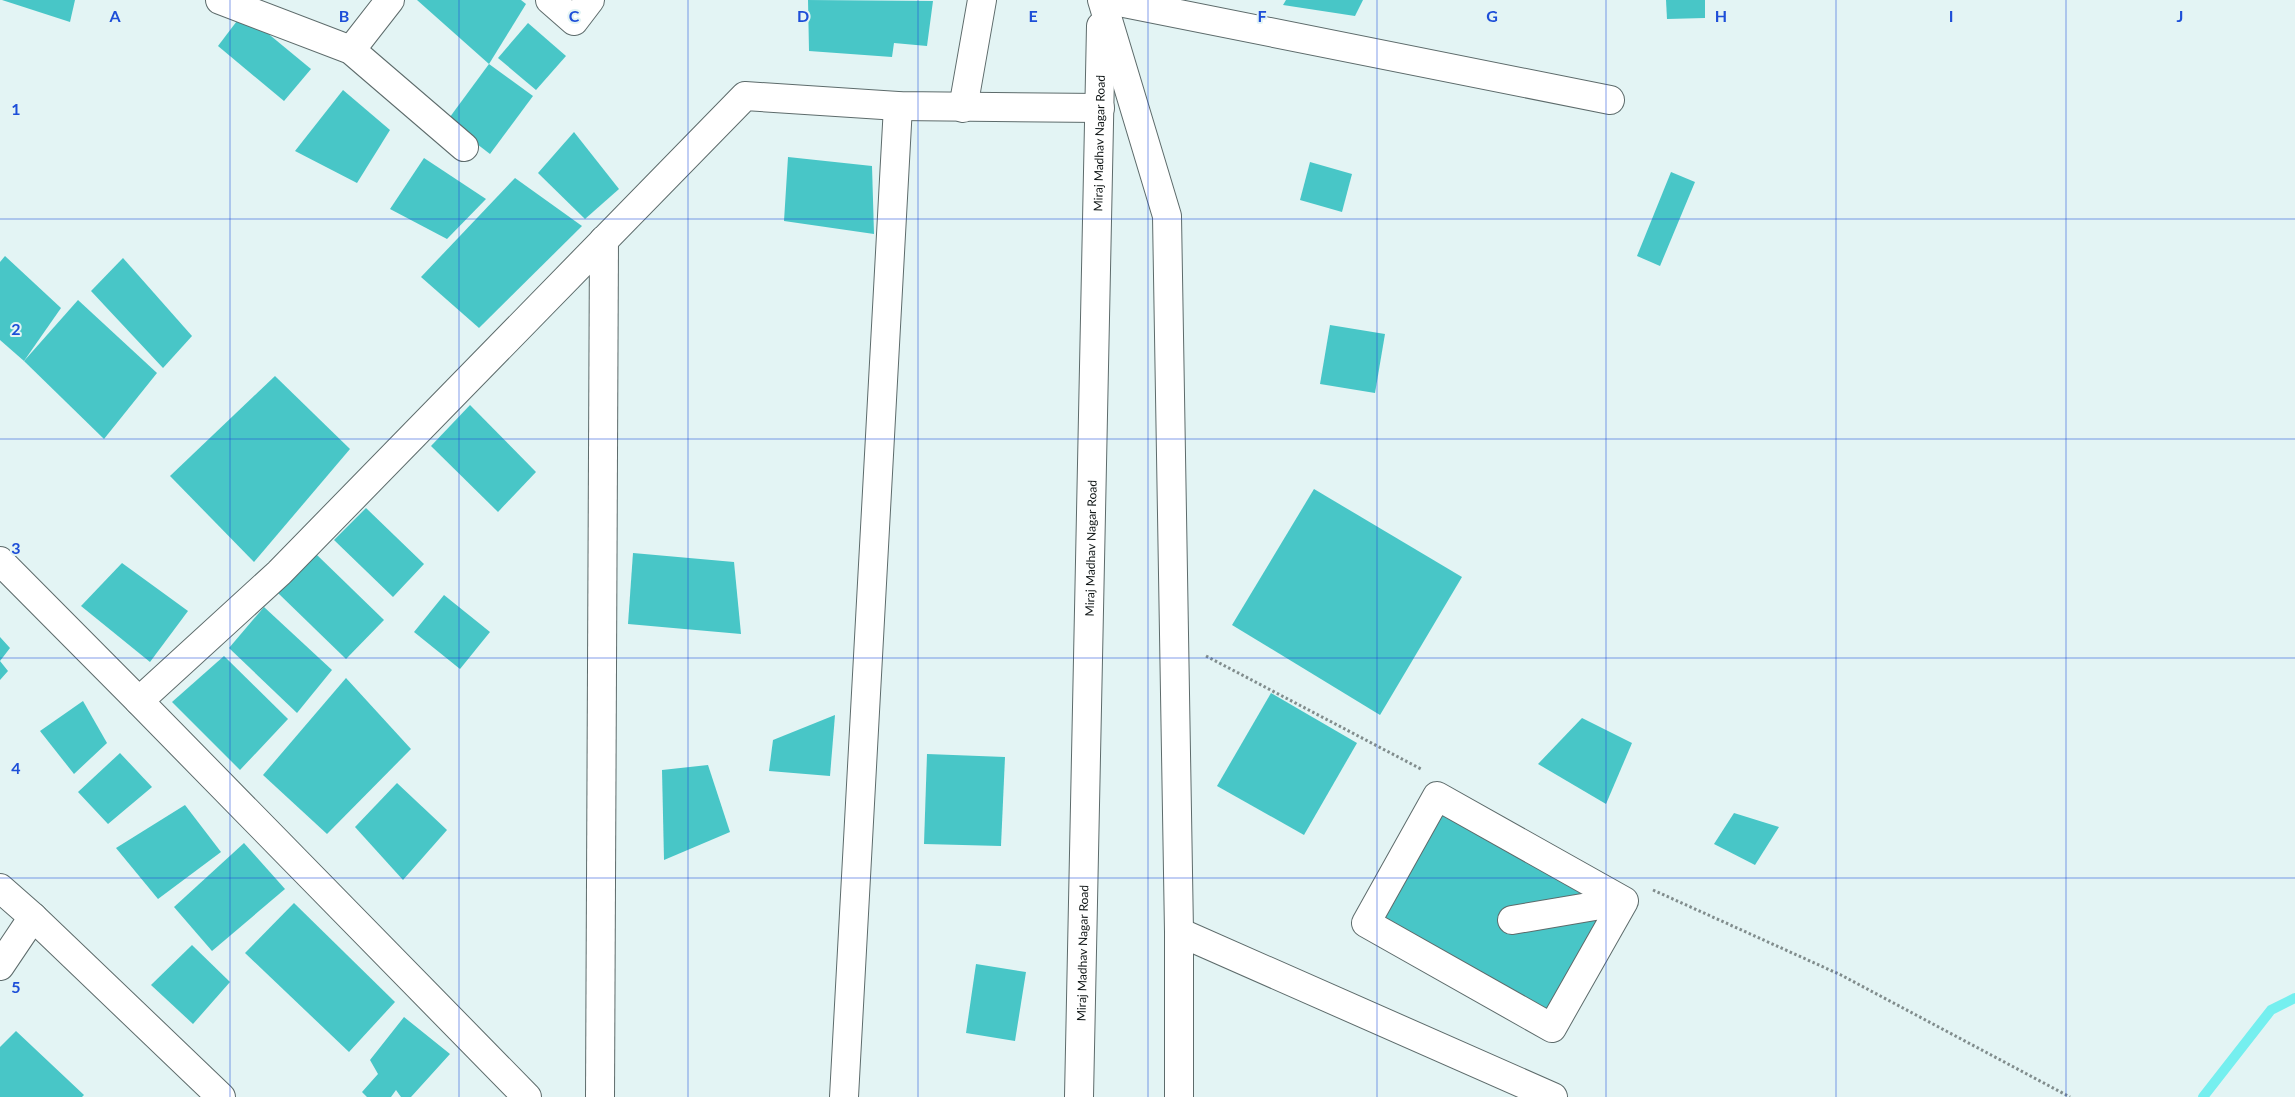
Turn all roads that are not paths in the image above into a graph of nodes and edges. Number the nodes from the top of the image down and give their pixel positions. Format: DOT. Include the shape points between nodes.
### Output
graph roads {
  1 [pos="220,0"];
  2 [pos="390,0"];
  3 [pos="550,0"];
  4 [pos="590,0"];
  5 [pos="982,0"];
  6 [pos="1102,0"];
  7 [pos="1109,0"];
  8 [pos="351,50"];
  9 [pos="1610,100"];
  10 [pos="898,106"];
  11 [pos="962,108"];
  12 [pos="1100,108"];
  13 [pos="464,147"];
  14 [pos="604,240"];
  15 [pos="0,561"];
  16 [pos="139,702"];
  17 [pos="0,888"];
  18 [pos="1624,901"];
  19 [pos="34,917"];
  20 [pos="1512,920"];
  21 [pos="1179,932"];
  22 [pos="0,966"];
  23 [pos="221,1097"];
  24 [pos="527,1097"];
  25 [pos="600,1097"];
  26 [pos="844,1097"];
  27 [pos="1079,1097"];
  28 [pos="1178,1097"];
  29 [pos="1553,1097"];
  1 -- 8 [label="street"];
  2 -- 8 [label="street"];
  3 -- 4 [label="street" via="574,21"];
  5 -- 11 [label="street"];
  6 -- 12 [label="street, Miraj Madhav Nagar Road"];
  6 -- 21 [label="street" via="1167,216"];
  7 -- 9 [label="street"];
  8 -- 13 [label="street"];
  10 -- 11 [label="street"];
  10 -- 14 [label="street" via="745,96"];
  10 -- 26 [label="street"];
  11 -- 12 [label="street"];
  12 -- 27 [label="street, Miraj Madhav Nagar Road"];
  14 -- 16 [label="street" via="279,572"];
  14 -- 25 [label="street"];
  15 -- 16 [label="street"];
  16 -- 24 [label="street"];
  17 -- 19 [label="street"];
  18 -- 18 [label="street" via="1552,1028 1366,923 1437,796"];
  18 -- 20 [label="street"];
  19 -- 22 [label="street"];
  19 -- 23 [label="street"];
  21 -- 28 [label="street"];
  21 -- 29 [label="street"];
}
